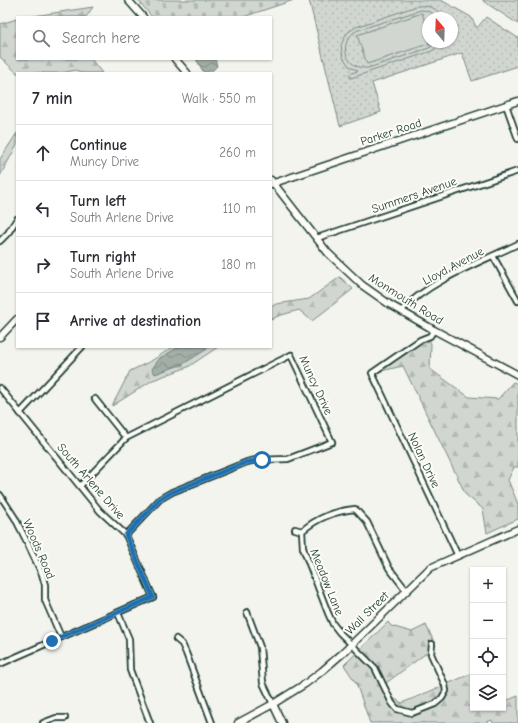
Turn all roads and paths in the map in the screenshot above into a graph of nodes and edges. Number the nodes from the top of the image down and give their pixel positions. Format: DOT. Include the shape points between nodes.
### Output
graph roads {
  1 [pos="128,0"];
  2 [pos="141,16"];
  3 [pos="177,60"];
  4 [pos="186,72"];
  5 [pos="518,101"];
  6 [pos="506,105"];
  7 [pos="518,139"];
  8 [pos="518,171"];
  9 [pos="272,182"];
  10 [pos="16,221"];
  11 [pos="317,238"];
  12 [pos="0,241"];
  13 [pos="518,244"];
  14 [pos="494,256"];
  15 [pos="518,301"];
  16 [pos="401,311"];
  17 [pos="16,320"];
  18 [pos="434,330"];
  19 [pos="0,337"];
  20 [pos="81,348"];
  21 [pos="293,349"];
  22 [pos="291,355"];
  23 [pos="518,375"];
  24 [pos="0,388"];
  25 [pos="95,399"];
  26 [pos="20,413"];
  27 [pos="126,438"];
  28 [pos="80,486"];
  29 [pos="0,495"];
  30 [pos="295,529"];
  31 [pos="518,530"];
  32 [pos="302,531"];
  33 [pos="126,535"];
  34 [pos="458,556"];
  35 [pos="406,590"];
  36 [pos="153,597"];
  37 [pos="158,599"];
  38 [pos="246,612"];
  39 [pos="118,613"];
  40 [pos="61,637"];
  41 [pos="176,639"];
  42 [pos="351,644"];
  43 [pos="432,644"];
  44 [pos="0,664"];
  45 [pos="273,704"];
  46 [pos="65,718"];
  47 [pos="43,723"];
  48 [pos="150,723"];
  49 [pos="212,723"];
  50 [pos="238,723"];
  51 [pos="282,723"];
  1 -- 2 [label="street"];
  3 -- 4 [label="street"];
  5 -- 6 [label="street, Parker Road"];
  6 -- 7 [label="street"];
  6 -- 9 [label="street, Parker Road"];
  8 -- 11 [label="street, Summers Avenue"];
  9 -- 11 [label="street, Monmouth Road"];
  10 -- 12 [label="street"];
  11 -- 16 [label="street, Monmouth Road" via="336,262 362,285"];
  13 -- 14 [label="street, Lloyd Avenue"];
  14 -- 15 [label="street"];
  14 -- 16 [label="street, Lloyd Avenue" via="435,285 412,300"];
  16 -- 18 [label="street, Monmouth Road"];
  17 -- 19 [label="street"];
  18 -- 23 [label="street, Monmouth Road"];
  18 -- 34 [label="street, Nolan Drive" via="430,336 420,340 372,373"];
  20 -- 26 [label="street"];
  21 -- 22 [label="street"];
  22 -- 27 [label="street, Muncy Drive"];
  22 -- 33 [label="street, Muncy Drive" via="334,443 288,459 247,462 172,492 160,499"];
  24 -- 26 [label="street, South Arlene Drive"];
  25 -- 27 [label="street"];
  26 -- 28 [label="street, South Arlene Drive"];
  27 -- 28 [label="street, Muncy Drive"];
  28 -- 33 [label="street, South Arlene Drive" via="100,511"];
  29 -- 40 [label="street, Woods Road" via="15,518 42,574 45,600"];
  30 -- 32 [label="street"];
  31 -- 34 [label="street, Wall Street"];
  32 -- 35 [label="street" via="318,519 357,507 389,568"];
  32 -- 42 [label="street, Meadow Lane" via="303,548 328,614 336,629"];
  33 -- 36 [label="street, South Arlene Drive"];
  34 -- 35 [label="street, Wall Street" via="430,568"];
  35 -- 42 [label="street, Wall Street"];
  36 -- 37 [label="street"];
  36 -- 39 [label="street"];
  38 -- 45 [label="street" via="260,647 263,683"];
  39 -- 40 [label="street"];
  39 -- 48 [label="street" via="129,639 129,665 133,679"];
  40 -- 44 [label="street"];
  41 -- 49 [label="street" via="186,652"];
  42 -- 43 [label="street, Meadow Lane" via="375,668 397,709 412,713 435,704 446,691 431,654"];
  42 -- 45 [label="street, Wall Street" via="314,678"];
  45 -- 50 [label="street, Wall Street"];
  45 -- 51 [label="street"];
  46 -- 47 [label="street"];
}
